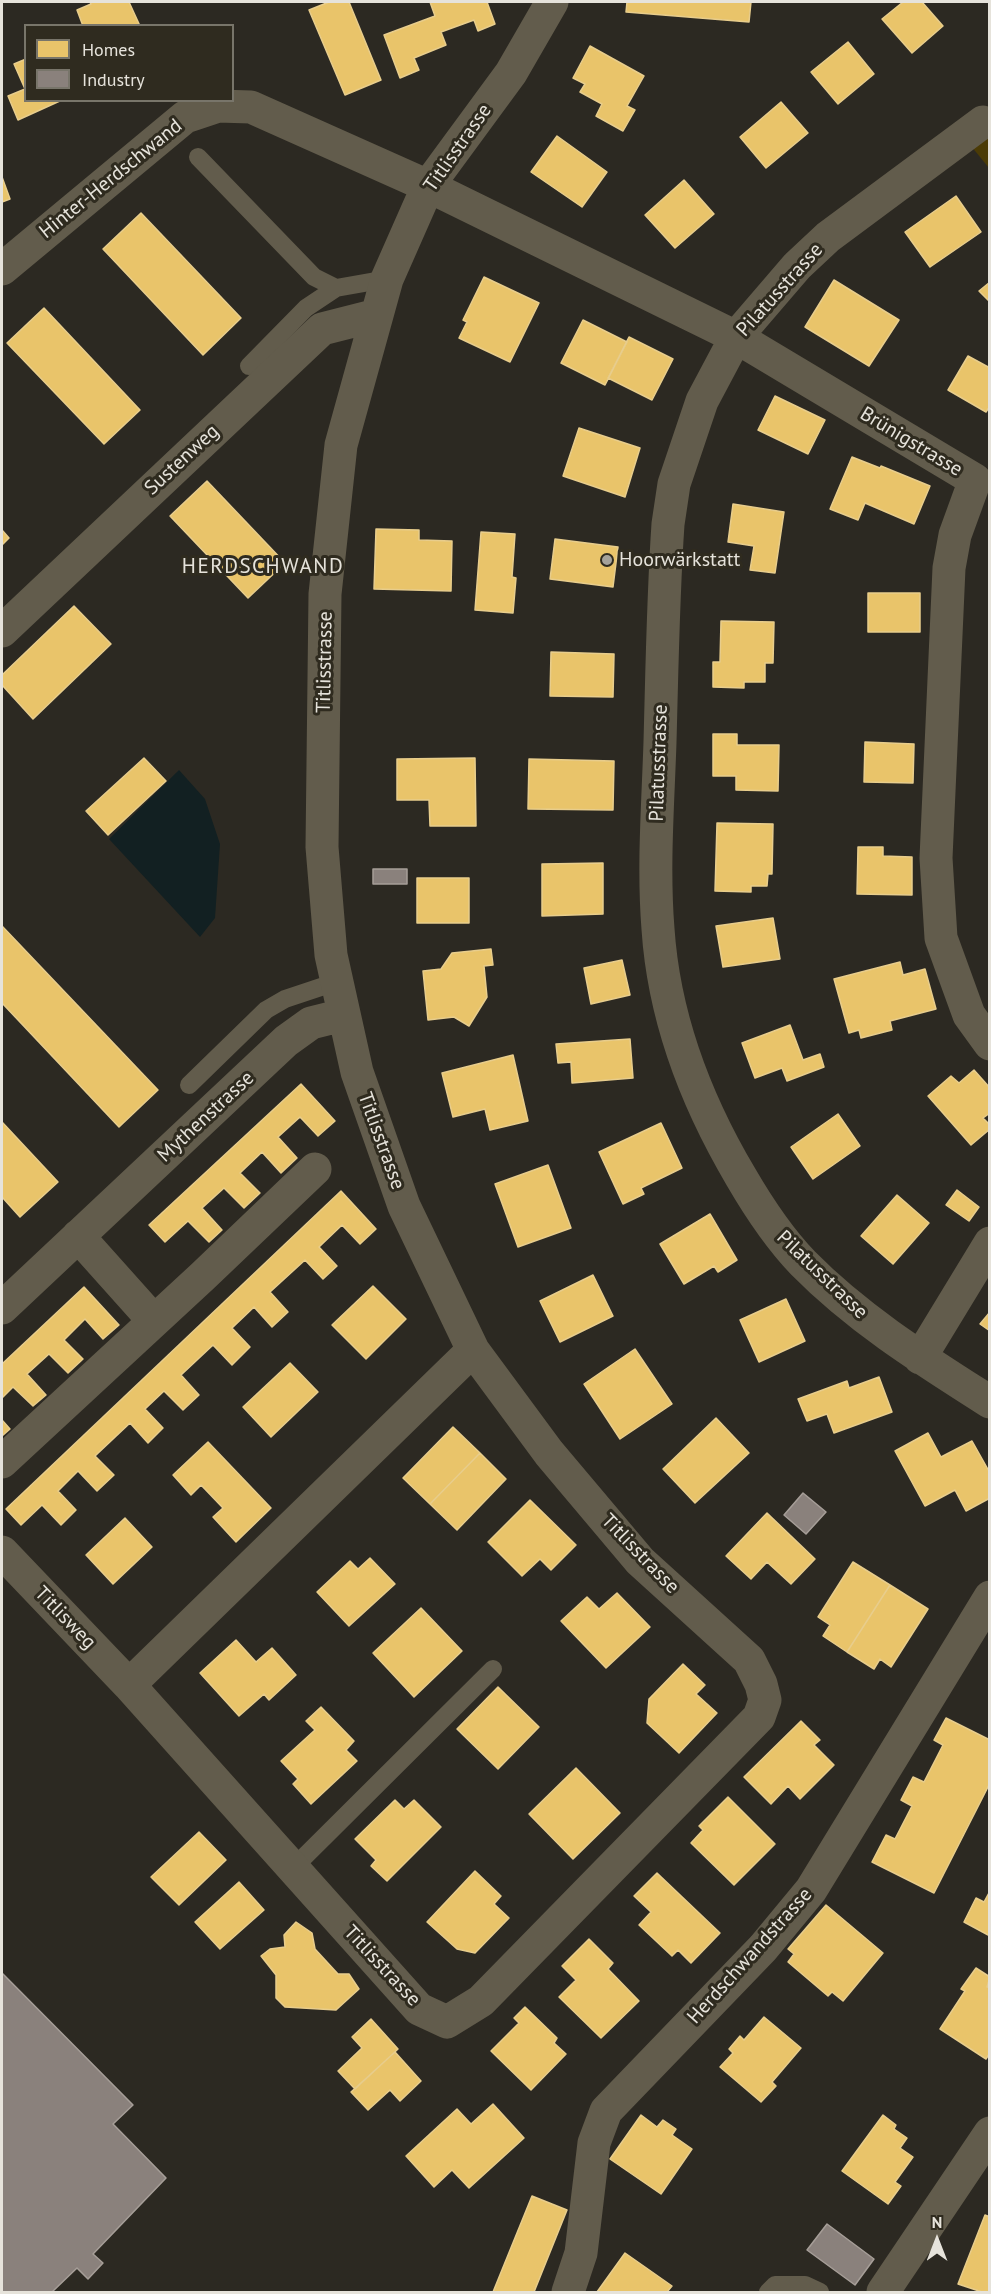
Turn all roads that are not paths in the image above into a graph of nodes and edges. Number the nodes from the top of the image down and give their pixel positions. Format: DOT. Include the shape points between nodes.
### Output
graph roads {
  1 [pos="552,2"];
  2 [pos="983,122"];
  3 [pos="198,157"];
  4 [pos="428,186"];
  5 [pos="2,269"];
  6 [pos="387,279"];
  7 [pos="336,288"];
  8 [pos="377,315"];
  9 [pos="736,338"];
  10 [pos="249,366"];
  11 [pos="985,477"];
  12 [pos="2,631"];
  13 [pos="336,982"];
  14 [pos="343,1014"];
  15 [pos="990,1044"];
  16 [pos="189,1085"];
  17 [pos="315,1169"];
  18 [pos="78,1236"];
  19 [pos="990,1243"];
  20 [pos="2,1308"];
  21 [pos="154,1322"];
  22 [pos="473,1350"];
  23 [pos="921,1358"];
  24 [pos="990,1402"];
  25 [pos="2,1462"];
  26 [pos="2,1552"];
  27 [pos="990,1597"];
  28 [pos="493,1669"];
  29 [pos="129,1685"];
  30 [pos="293,1868"];
  31 [pos="990,2133"];
  32 [pos="568,2292"];
  33 [pos="768,2292"];
  34 [pos="820,2292"];
  35 [pos="883,2292"];
  1 -- 4 [label="street, Titlisstrasse" via="511,73"];
  2 -- 9 [label="street, Pilatusstrasse" via="828,237 796,266"];
  3 -- 7 [label="lane" via="314,277"];
  4 -- 5 [label="street, Hinter-Herdschwand" via="251,107 218,106 185,117"];
  4 -- 6 [label="street, Titlisstrasse"];
  4 -- 9 [label="street, Brünigstrasse"];
  6 -- 7 [label="lane"];
  6 -- 8 [label="street, Titlisstrasse"];
  7 -- 10 [label="lane" via="306,308"];
  8 -- 12 [label="street, Sustenweg" via="322,329"];
  8 -- 13 [label="street, Titlisstrasse" via="341,445 326,594 322,847"];
  9 -- 11 [label="street, Brünigstrasse"];
  9 -- 23 [label="street, Pilatusstrasse" via="702,401 674,484 668,524 657,837 658,930 664,979 690,1076 714,1130 766,1220 850,1306"];
  11 -- 15 [label="street, Brünigstrasse" via="955,536 949,568 936,858 941,938 969,1015"];
  13 -- 14 [label="street, Titlisstrasse"];
  13 -- 16 [label="lane" via="285,999 266,1010"];
  14 -- 18 [label="street, Mythenstrasse" via="311,1023 286,1041"];
  14 -- 22 [label="street, Titlisstrasse" via="361,1083 404,1206"];
  17 -- 21 [label="street"];
  18 -- 20 [label="street, Mythenstrasse"];
  18 -- 21 [label="street"];
  19 -- 23 [label="street"];
  21 -- 25 [label="street"];
  22 -- 29 [label="street"];
  22 -- 30 [label="street, Titlisstrasse" via="549,1453 640,1561 749,1660 765,1700 759,1717 481,2001 447,2022 419,2009"];
  23 -- 24 [label="street, Pilatusstrasse"];
  26 -- 29 [label="street, Titlisweg"];
  27 -- 32 [label="street, Herdschwandstrasse" via="811,1890 763,1948 606,2111 594,2143 581,2253"];
  28 -- 30 [label="lane"];
  29 -- 30 [label="street, Titlisstrasse"];
  31 -- 35 [label="street"];
  33 -- 34 [label="lane" via="775,2285 805,2285"];
}
